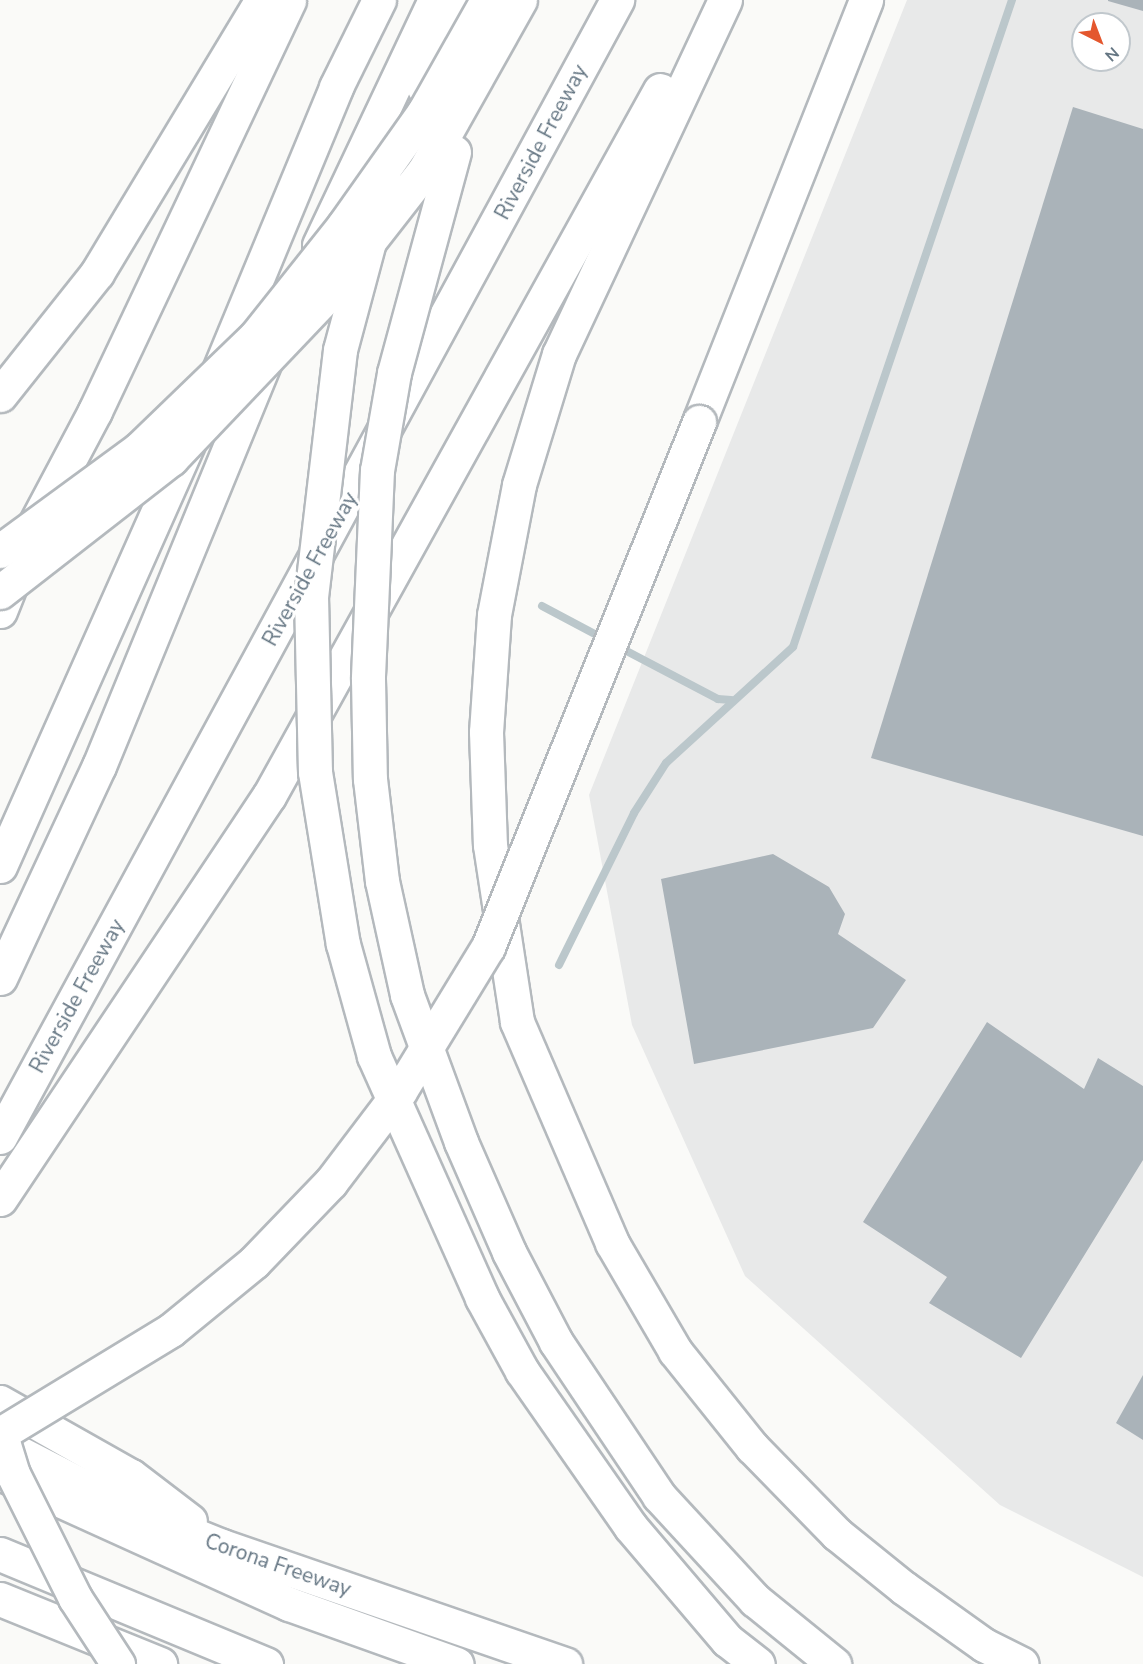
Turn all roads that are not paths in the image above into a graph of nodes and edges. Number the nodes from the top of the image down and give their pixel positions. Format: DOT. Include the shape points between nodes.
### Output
graph roads {
  1 [pos="262,0"];
  2 [pos="289,0"];
  3 [pos="379,0"];
  4 [pos="435,0"];
  5 [pos="465,0"];
  6 [pos="487,0"];
  7 [pos="510,0"];
  8 [pos="520,0"];
  9 [pos="617,0"];
  10 [pos="710,0"];
  11 [pos="725,0"];
  12 [pos="866,0"];
  13 [pos="0,395"];
  14 [pos="0,551"];
  15 [pos="0,592"];
  16 [pos="0,611"];
  17 [pos="0,867"];
  18 [pos="0,978"];
  19 [pos="0,1137"];
  20 [pos="0,1198"];
  21 [pos="0,1402"];
  22 [pos="0,1433"];
  23 [pos="0,1443"];
  24 [pos="0,1473"];
  25 [pos="222,1546"];
  26 [pos="0,1554"];
  27 [pos="0,1599"];
  28 [pos="118,1664"];
  29 [pos="160,1664"];
  30 [pos="266,1664"];
  31 [pos="457,1664"];
  32 [pos="565,1664"];
  33 [pos="758,1664"];
  34 [pos="834,1664"];
  35 [pos="1022,1664"];
  1 -- 13 [label="highway" via="97,273"];
  2 -- 16 [label="highway, bridge" via="95,411 32,530"];
  3 -- 17 [label="highway"];
  4 -- 18 [label="highway" via="279,329 99,766"];
  5 -- 33 [label="highway, bridge" via="385,183 340,350 311,596 315,772 343,944 374,1056 482,1298 522,1371 630,1526 727,1640"];
  6 -- 14 [label="highway, bridge" via="424,112 255,337 140,448"];
  7 -- 34 [label="highway, bridge" via="454,152 394,373 376,491 368,679 370,779 382,881 407,995 461,1142 508,1252 556,1342 659,1496 754,1600"];
  8 -- 15 [label="highway, bridge" via="424,171 327,295 171,459"];
  9 -- 19 [label="highway, Riverside Freeway"];
  10 -- 20 [label="highway" via="269,796"];
  11 -- 35 [label="highway" via="560,354 519,485 494,615 486,732 490,845 517,1022 612,1243 675,1351 752,1448 837,1534 984,1645"];
  12 -- 22 [label="highway, bridge" via="488,947 400,1091 331,1182 254,1262 171,1330"];
  21 -- 25 [label="highway" via="131,1476"];
  22 -- 28 [label="highway, bridge" via="14,1474 75,1598"];
  23 -- 25 [label="highway, Corona Freeway" via="120,1505"];
  24 -- 31 [label="highway" via="289,1604"];
  25 -- 32 [label="highway, Corona Freeway"];
  26 -- 30 [label="highway"];
  27 -- 29 [label="highway"];
}
